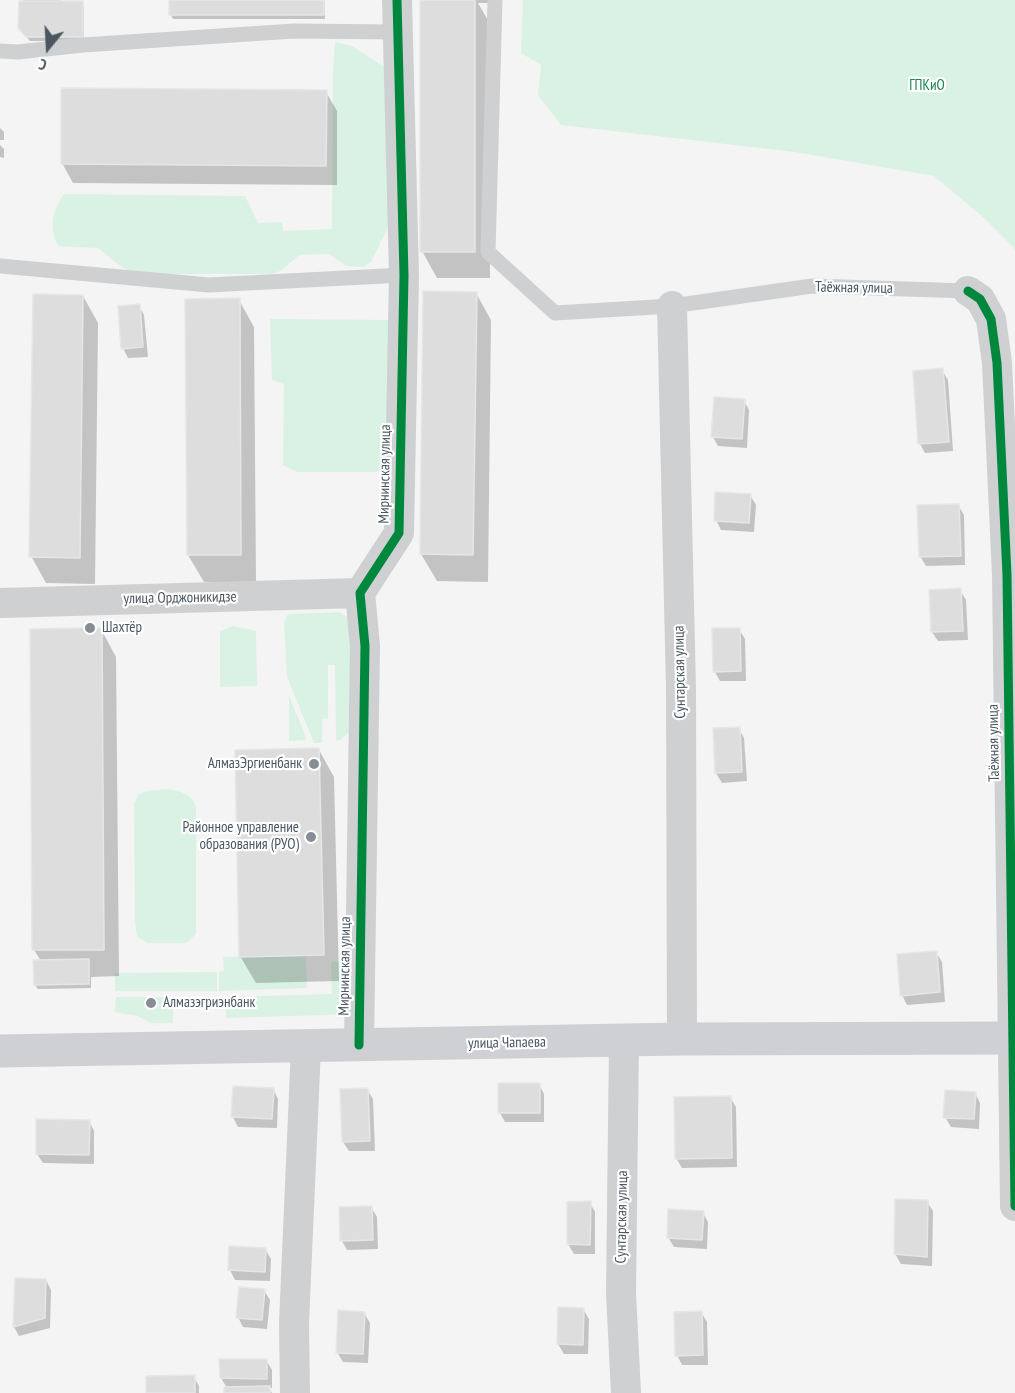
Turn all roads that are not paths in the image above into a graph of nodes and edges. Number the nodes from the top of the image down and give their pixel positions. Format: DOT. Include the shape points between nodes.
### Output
graph roads {
  1 [pos="397,0"];
  2 [pos="495,0"];
  3 [pos="398,32"];
  4 [pos="0,51"];
  5 [pos="0,266"];
  6 [pos="404,275"];
  7 [pos="968,291"];
  8 [pos="672,306"];
  9 [pos="360,593"];
  10 [pos="0,603"];
  11 [pos="1014,1038"];
  12 [pos="682,1039"];
  13 [pos="624,1041"];
  14 [pos="359,1045"];
  15 [pos="306,1047"];
  16 [pos="0,1051"];
  17 [pos="1015,1206"];
  18 [pos="295,1393"];
  19 [pos="626,1393"];
  1 -- 3 [label="street, Мирнинская улица"];
  2 -- 8 [label="lane, Таёжная улица" via="488,252 555,313"];
  3 -- 4 [label="lane" via="294,31"];
  3 -- 6 [label="street, Мирнинская улица"];
  5 -- 6 [label="lane" via="209,285"];
  6 -- 9 [label="street, Мирнинская улица" via="399,533"];
  7 -- 8 [label="lane, Таёжная улица" via="812,286"];
  7 -- 11 [label="street, Таёжная улица" via="980,299 991,319 997,363 1007,575"];
  8 -- 12 [label="street, Сунтарская улица" via="681,688"];
  9 -- 10 [label="street, улица Орджоникидзе"];
  9 -- 14 [label="street, Мирнинская улица" via="365,646"];
  11 -- 12 [label="main road, улица Чапаева"];
  11 -- 17 [label="street, Таёжная улица"];
  12 -- 13 [label="main road, улица Чапаева"];
  13 -- 14 [label="main road, улица Чапаева"];
  13 -- 19 [label="street, Сунтарская улица" via="621,1293"];
  14 -- 15 [label="main road, улица Чапаева"];
  15 -- 16 [label="main road, улица Чапаева"];
  15 -- 18 [label="street" via="294,1323"];
}
